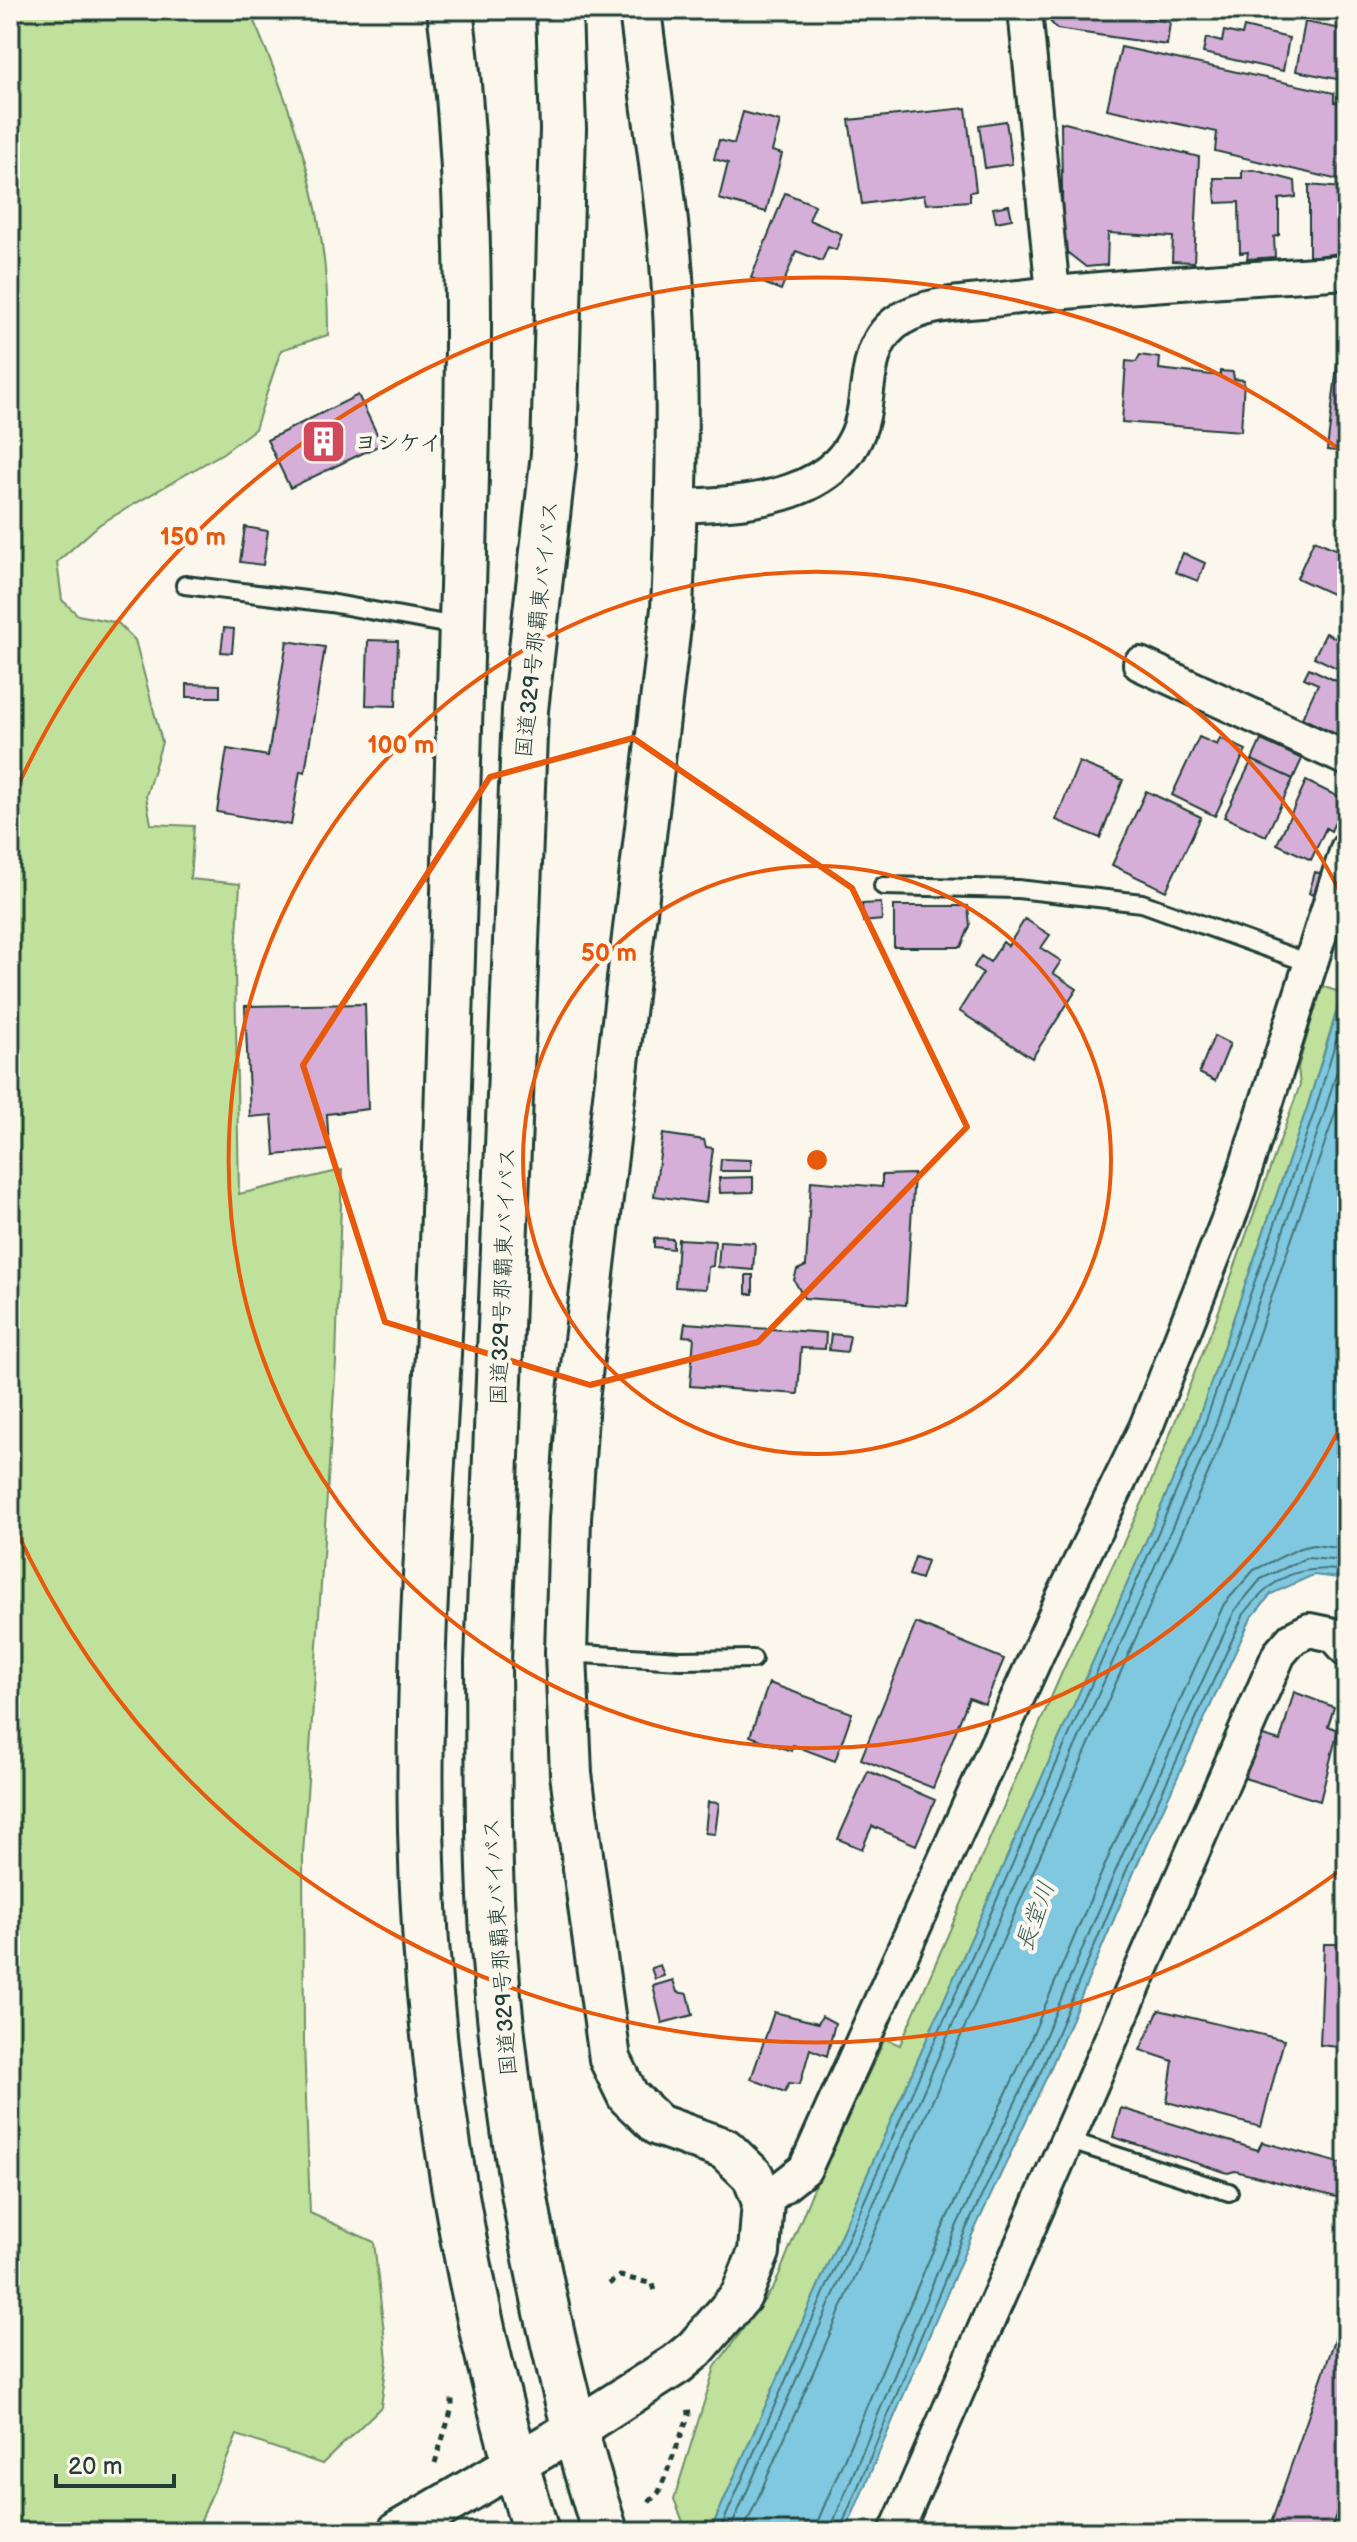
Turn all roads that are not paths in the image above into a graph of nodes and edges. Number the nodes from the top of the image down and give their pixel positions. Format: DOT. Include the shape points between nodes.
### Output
graph roads {
  1 [pos="450,10"];
  2 [pos="559,10"];
  3 [pos="640,10"];
  4 [pos="1025,10"];
  5 [pos="1347,272"];
  6 [pos="1053,293"];
  7 [pos="676,506"];
  8 [pos="185,585"];
  9 [pos="462,627"];
  10 [pos="1140,664"];
  11 [pos="1347,759"];
  12 [pos="1347,849"];
  13 [pos="883,886"];
  14 [pos="1317,969"];
  15 [pos="1347,1650"];
  16 [pos="566,1653"];
  17 [pos="753,1659"];
  18 [pos="1067,2140"];
  19 [pos="1229,2192"];
  20 [pos="763,2202"];
  21 [pos="577,2428"];
  22 [pos="515,2464"];
  23 [pos="398,2532"];
  24 [pos="536,2532"];
  25 [pos="605,2532"];
  26 [pos="896,2532"];
  1 -- 9 [label="highway" via="464,130 469,392"];
  2 -- 21 [label="highway, 国道329号那覇東バイパス" via="563,129 554,454 525,710 488,1662 489,1801 494,1947 510,2096 543,2282"];
  3 -- 7 [label="street" via="671,262"];
  4 -- 6 [label="street"];
  5 -- 6 [label="street"];
  6 -- 7 [label="street" via="928,308 900,320 877,343 864,414 852,445 828,472 793,493 750,502"];
  7 -- 16 [label="street" via="672,609 578,1400"];
  8 -- 9 [label="lane"];
  9 -- 22 [label="highway" via="421,1829 428,1977 442,2108 488,2357"];
  10 -- 11 [label="street"];
  12 -- 14 [label="street"];
  13 -- 14 [label="lane" via="1018,889 1142,903"];
  14 -- 20 [label="street" via="1235,1202 1146,1427 1063,1597 805,2169"];
  15 -- 18 [label="street" via="1334,1635 1309,1630 1279,1654"];
  16 -- 17 [label="lane"];
  16 -- 20 [label="street" via="571,1774 610,2059 628,2096 658,2125 725,2149 753,2176"];
  18 -- 19 [label="lane"];
  18 -- 26 [label="street"];
  20 -- 21 [label="street" via="759,2252 741,2296 677,2364"];
  21 -- 22 [label="street"];
  21 -- 25 [label="highway, 国道329号那覇東バイパス"];
  22 -- 23 [label="street"];
  22 -- 24 [label="highway"];
}
